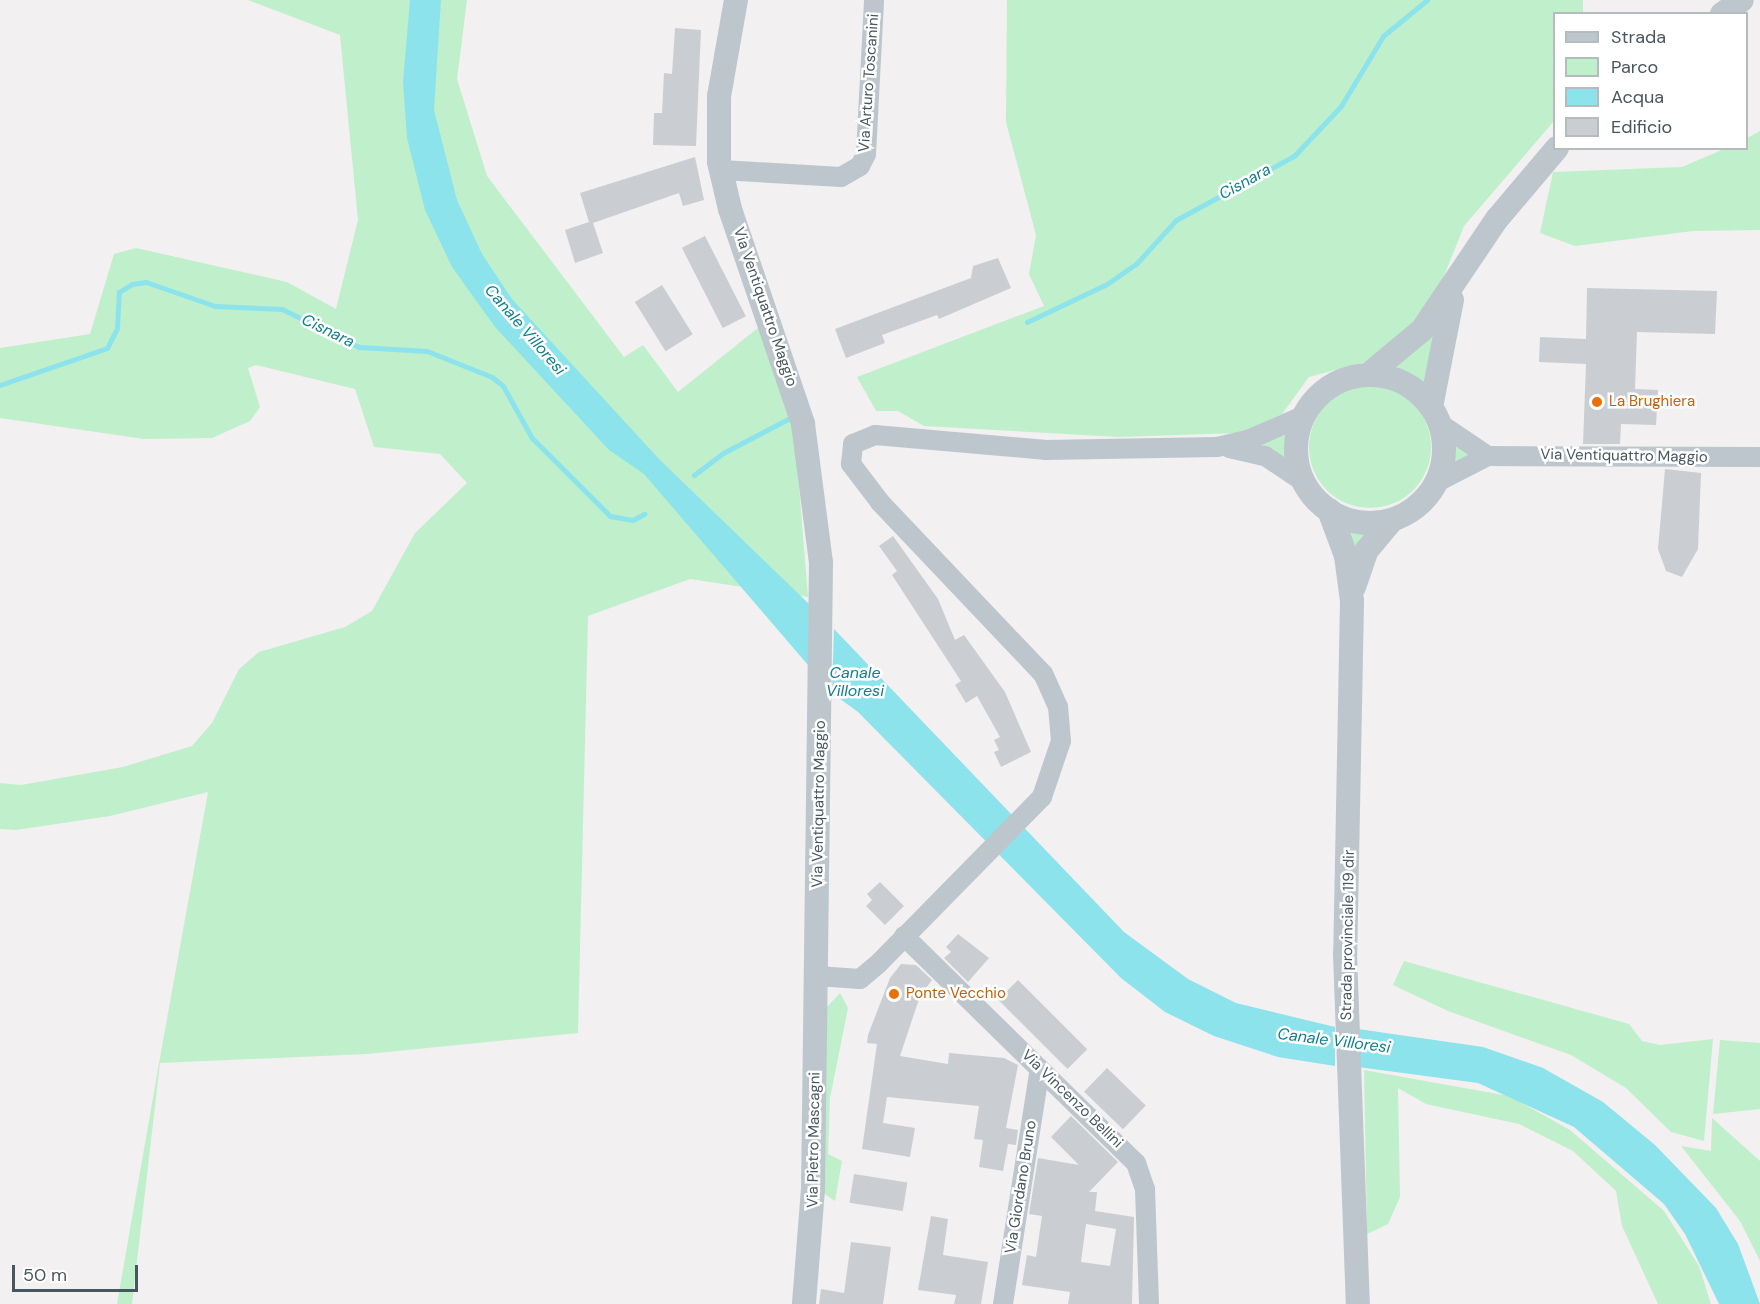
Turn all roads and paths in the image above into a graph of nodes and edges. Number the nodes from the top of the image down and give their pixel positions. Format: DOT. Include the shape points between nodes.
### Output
graph roads {
  1 [pos="736,0"];
  2 [pos="874,0"];
  3 [pos="1742,0"];
  4 [pos="1725,12"];
  5 [pos="1555,150"];
  6 [pos="721,170"];
  7 [pos="1456,286"];
  8 [pos="1368,375"];
  9 [pos="1305,415"];
  10 [pos="1435,415"];
  11 [pos="1217,447"];
  12 [pos="1488,456"];
  13 [pos="1760,457"];
  14 [pos="1304,482"];
  15 [pos="1435,483"];
  16 [pos="1329,510"];
  17 [pos="1394,519"];
  18 [pos="1352,601"];
  19 [pos="904,936"];
  20 [pos="818,976"];
  21 [pos="1040,1069"];
  22 [pos="804,1304"];
  23 [pos="1003,1304"];
  24 [pos="1149,1304"];
  25 [pos="1358,1304"];
  1 -- 6 [label="street, Via Ventiquattro Maggio" via="719,96"];
  2 -- 6 [label="street, Via Arturo Toscanini" via="866,154 860,166 841,177"];
  3 -- 4 [label="street"];
  5 -- 7 [label="street" via="1497,219"];
  6 -- 20 [label="street, Via Ventiquattro Maggio" via="803,424 818,519 822,617"];
  7 -- 8 [label="street" via="1407,346"];
  7 -- 10 [label="street" via="1441,339"];
  8 -- 9 [label="street" via="1331,386"];
  8 -- 10 [label="street" via="1397,380"];
  9 -- 11 [label="street" via="1248,440"];
  9 -- 14 [label="street" via="1297,448"];
  10 -- 12 [label="street"];
  10 -- 15 [label="street" via="1443,453"];
  11 -- 14 [label="street" via="1265,456"];
  11 -- 19 [label="street" via="1046,450 875,435 853,444 851,464 880,502 1031,660 1051,690 1061,723 1058,760 1029,813"];
  12 -- 13 [label="street, Via Ventiquattro Maggio"];
  12 -- 15 [label="street, Via Ventiquattro Maggio"];
  14 -- 16 [label="street"];
  15 -- 17 [label="street" via="1418,505"];
  16 -- 17 [label="street" via="1360,522"];
  16 -- 18 [label="street, Strada provinciale 119 dir" via="1346,556"];
  17 -- 18 [label="street, Strada provinciale 119 dir" via="1361,562"];
  18 -- 25 [label="street, Strada provinciale 119 dir" via="1346,970"];
  19 -- 20 [label="street" via="860,979"];
  19 -- 21 [label="street, Via Vincenzo Bellini"];
  20 -- 22 [label="street, Via Pietro Mascagni" via="812,1228"];
  21 -- 23 [label="street, Via Giordano Bruno"];
  21 -- 24 [label="street, Via Vincenzo Bellini" via="1142,1173"];
}
